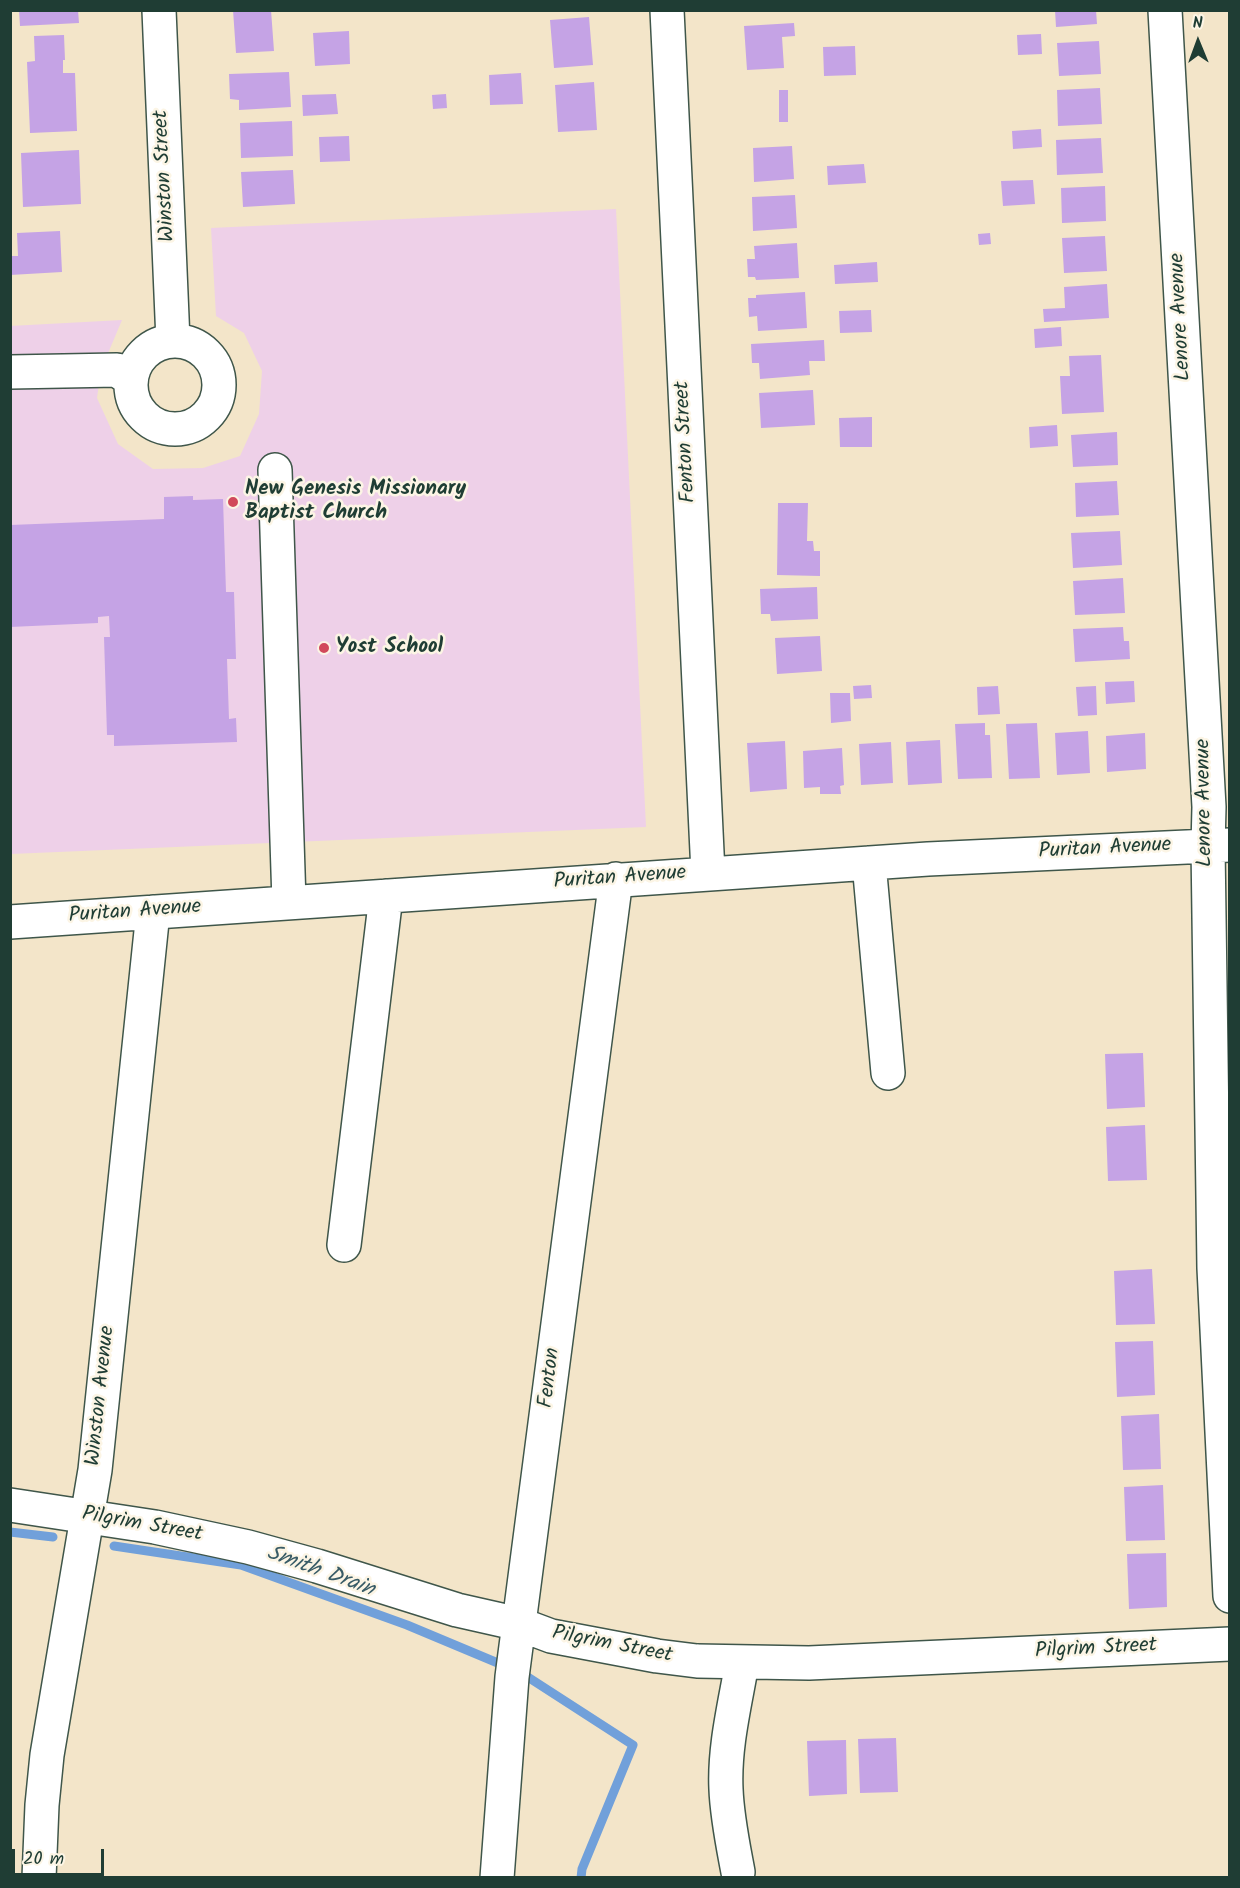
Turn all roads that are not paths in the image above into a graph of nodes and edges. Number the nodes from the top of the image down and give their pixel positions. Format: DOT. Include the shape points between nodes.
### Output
graph roads {
  1 [pos="159,10"];
  2 [pos="667,10"];
  3 [pos="1165,10"];
  4 [pos="173,341"];
  5 [pos="10,372"];
  6 [pos="131,380"];
  7 [pos="275,470"];
  8 [pos="1219,845"];
  9 [pos="869,863"];
  10 [pos="708,873"];
  11 [pos="616,879"];
  12 [pos="386,896"];
  13 [pos="289,902"];
  14 [pos="153,912"];
  15 [pos="10,922"];
  16 [pos="888,1073"];
  17 [pos="344,1245"];
  18 [pos="10,1505"];
  19 [pos="88,1516"];
  20 [pos="1230,1596"];
  21 [pos="519,1624"];
  22 [pos="1230,1644"];
  23 [pos="742,1663"];
  24 [pos="738,1872"];
  25 [pos="39,1878"];
  26 [pos="497,1878"];
  1 -- 4 [label="street, Winston Street"];
  2 -- 10 [label="street, Fenton Street"];
  3 -- 8 [label="street, Lenore Avenue" via="1208,795"];
  4 -- 6 [label="street" via="161,343 140,357"];
  4 -- 6 [label="street" via="202,350 218,375 219,391 205,417 177,429 162,427 138,410"];
  5 -- 6 [label="street" via="117,370"];
  7 -- 13 [label="street"];
  8 -- 9 [label="street, Puritan Avenue"];
  8 -- 20 [label="street, Lenore Avenue" via="1214,1268"];
  9 -- 10 [label="street, Puritan Avenue"];
  9 -- 16 [label="street"];
  10 -- 11 [label="street, Puritan Avenue"];
  11 -- 12 [label="street, Puritan Avenue"];
  11 -- 21 [label="street, Fenton"];
  12 -- 13 [label="street, Puritan Avenue"];
  12 -- 17 [label="street"];
  13 -- 14 [label="street, Puritan Avenue"];
  14 -- 15 [label="street, Puritan Avenue"];
  14 -- 19 [label="street, Winston Avenue"];
  18 -- 19 [label="street, Pilgrim Street"];
  19 -- 21 [label="street, Pilgrim Street" via="248,1547 457,1610"];
  19 -- 25 [label="street, Winston Avenue" via="47,1755"];
  21 -- 23 [label="street, Pilgrim Street" via="551,1636 657,1656"];
  21 -- 26 [label="street, Fenton"];
  22 -- 23 [label="street, Pilgrim Street" via="821,1663"];
  23 -- 24 [label="street" via="726,1765 729,1822"];
}
